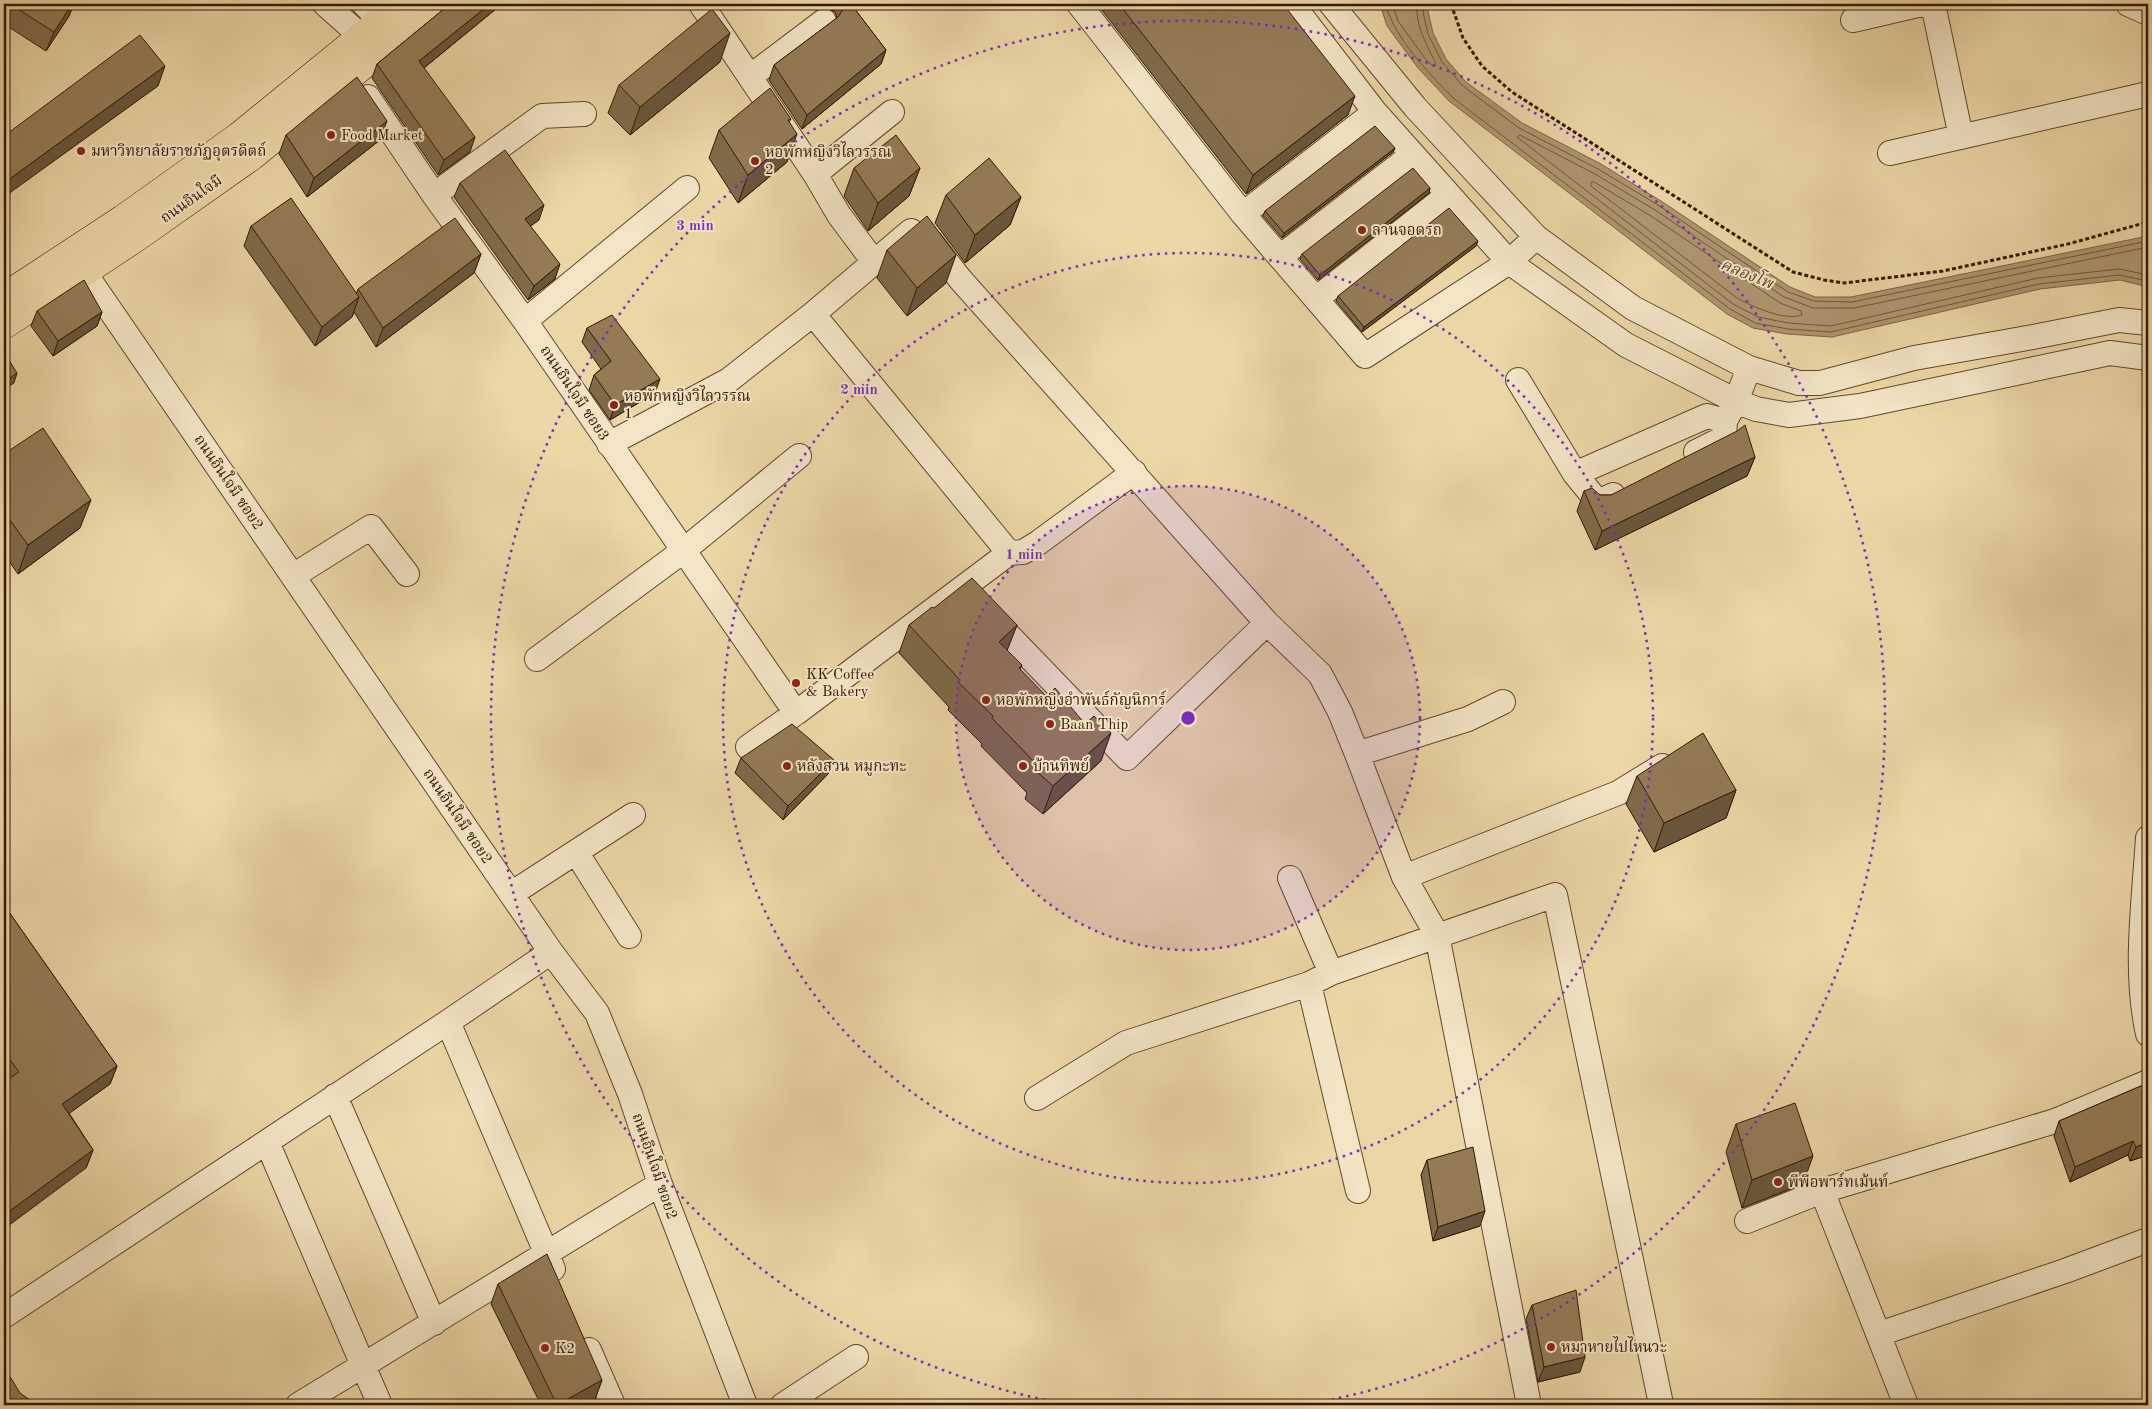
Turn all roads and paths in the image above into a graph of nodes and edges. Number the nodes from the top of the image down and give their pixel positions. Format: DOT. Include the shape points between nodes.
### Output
graph roads {
  1 [pos="325,4"];
  2 [pos="438,4"];
  3 [pos="701,4"];
  4 [pos="1079,4"];
  5 [pos="1292,4"];
  6 [pos="1331,4"];
  7 [pos="1451,4"];
  8 [pos="1922,4"];
  9 [pos="1933,4"];
  10 [pos="2128,4"];
  11 [pos="2148,13"];
  12 [pos="1853,20"];
  13 [pos="824,21"];
  14 [pos="380,26"];
  15 [pos="352,74"];
  16 [pos="751,76"];
  17 [pos="2148,94"];
  18 [pos="892,112"];
  19 [pos="1375,112"];
  20 [pos="584,114"];
  21 [pos="1961,137"];
  22 [pos="1890,153"];
  23 [pos="1412,155"];
  24 [pos="815,174"];
  25 [pos="687,188"];
  26 [pos="434,195"];
  27 [pos="1448,195"];
  28 [pos="1243,214"];
  29 [pos="2148,222"];
  30 [pos="1536,237"];
  31 [pos="1280,257"];
  32 [pos="78,262"];
  33 [pos="874,262"];
  34 [pos="1509,262"];
  35 [pos="4,297"];
  36 [pos="1316,299"];
  37 [pos="814,314"];
  38 [pos="525,320"];
  39 [pos="2148,323"];
  40 [pos="4,325"];
  41 [pos="2148,358"];
  42 [pos="1749,368"];
  43 [pos="1518,380"];
  44 [pos="1730,411"];
  45 [pos="609,444"];
  46 [pos="799,456"];
  47 [pos="1674,464"];
  48 [pos="1134,472"];
  49 [pos="1575,474"];
  50 [pos="1632,485"];
  51 [pos="683,551"];
  52 [pos="1009,553"];
  53 [pos="408,574"];
  54 [pos="293,576"];
  55 [pos="963,588"];
  56 [pos="1267,623"];
  57 [pos="537,659"];
  58 [pos="1503,702"];
  59 [pos="796,713"];
  60 [pos="748,747"];
  61 [pos="1682,753"];
  62 [pos="1357,754"];
  63 [pos="633,815"];
  64 [pos="2148,838"];
  65 [pos="576,852"];
  66 [pos="1404,877"];
  67 [pos="1290,878"];
  68 [pos="511,894"];
  69 [pos="1437,935"];
  70 [pos="629,936"];
  71 [pos="551,952"];
  72 [pos="1331,972"];
  73 [pos="1309,984"];
  74 [pos="448,1022"];
  75 [pos="2148,1034"];
  76 [pos="2148,1082"];
  77 [pos="335,1096"];
  78 [pos="1036,1098"];
  79 [pos="267,1142"];
  80 [pos="660,1184"];
  81 [pos="1358,1191"];
  82 [pos="1822,1191"];
  83 [pos="1747,1221"];
  84 [pos="2148,1240"];
  85 [pos="546,1254"];
  86 [pos="562,1290"];
  87 [pos="4,1316"];
  88 [pos="434,1323"];
  89 [pos="582,1334"];
  90 [pos="1879,1334"];
  91 [pos="856,1357"];
  92 [pos="363,1366"];
  93 [pos="811,1397"];
  94 [pos="298,1405"];
  95 [pos="380,1405"];
  96 [pos="614,1405"];
  97 [pos="745,1405"];
  98 [pos="783,1405"];
  99 [pos="1529,1405"];
  100 [pos="1658,1405"];
  101 [pos="1906,1405"];
  1 -- 14 [label="street"];
  2 -- 14 [label="main road, ถนนอินใจมี"];
  3 -- 16 [label="street"];
  4 -- 28 [label="street"];
  5 -- 19 [label="street"];
  6 -- 30 [label="street" via="1415,107"];
  7 -- 29 [label="path" via="1463,38 1482,66 1512,92 1793,272 1844,283 1943,271 2068,244"];
  8 -- 12 [label="street"];
  9 -- 21 [label="street"];
  10 -- 11 [label="street"];
  13 -- 16 [label="street"];
  14 -- 15 [label="main road, ถนนอินใจมี"];
  14 -- 32 [label="main road, ถนนอินใจมี"];
  15 -- 26 [label="street, ถนนอินใจมี ซอย3"];
  15 -- 32 [label="main road, ถนนอินใจมี" via="252,156 137,238"];
  16 -- 24 [label="street"];
  17 -- 21 [label="street"];
  18 -- 24 [label="street"];
  19 -- 23 [label="street"];
  19 -- 28 [label="street"];
  20 -- 26 [label="street" via="542,116"];
  21 -- 22 [label="street"];
  23 -- 27 [label="street"];
  23 -- 31 [label="street"];
  24 -- 33 [label="street" via="839,215"];
  25 -- 38 [label="street"];
  26 -- 38 [label="street, ถนนอินใจมี ซอย3"];
  27 -- 34 [label="street"];
  27 -- 36 [label="street"];
  28 -- 31 [label="street"];
  30 -- 34 [label="street"];
  30 -- 42 [label="street" via="1633,308"];
  31 -- 36 [label="street"];
  32 -- 35 [label="main road, ถนนอินใจมี"];
  32 -- 40 [label="main road, ถนนอินใจมี"];
  32 -- 54 [label="street, ถนนอินใจมี ซอย2"];
  33 -- 37 [label="street"];
  33 -- 48 [label="street" via="919,224 960,279"];
  34 -- 36 [label="street" via="1365,356"];
  34 -- 44 [label="street" via="1626,345"];
  37 -- 45 [label="street" via="729,380"];
  37 -- 52 [label="street"];
  38 -- 45 [label="street, ถนนอินใจมี ซอย3"];
  39 -- 42 [label="street" via="2118,320 1914,358 1820,383 1799,382"];
  41 -- 44 [label="street" via="2110,354 1860,406 1789,415 1756,409"];
  42 -- 44 [label="street"];
  43 -- 49 [label="street"];
  44 -- 47 [label="street" via="1724,438"];
  44 -- 49 [label="street" via="1707,416"];
  45 -- 51 [label="street, ถนนอินใจมี ซอย3"];
  46 -- 51 [label="street"];
  48 -- 52 [label="street" via="1038,543 1023,552"];
  48 -- 56 [label="street"];
  49 -- 50 [label="street" via="1598,502"];
  51 -- 57 [label="street"];
  51 -- 59 [label="street, ถนนอินใจมี ซอย3"];
  52 -- 55 [label="street"];
  53 -- 54 [label="street" via="371,527"];
  54 -- 68 [label="street, ถนนอินใจมี ซอย2"];
  55 -- 56 [label="street" via="1128,758"];
  55 -- 59 [label="street"];
  56 -- 62 [label="street" via="1320,674"];
  58 -- 62 [label="street" via="1468,719"];
  59 -- 60 [label="street"];
  61 -- 66 [label="street" via="1618,793"];
  62 -- 66 [label="street"];
  63 -- 65 [label="street"];
  64 -- 75 [label="street" via="2142,960"];
  65 -- 68 [label="street"];
  65 -- 70 [label="street"];
  66 -- 69 [label="street"];
  67 -- 72 [label="street"];
  68 -- 71 [label="street, ถนนอินใจมี ซอย2"];
  69 -- 72 [label="street"];
  69 -- 99 [label="street"];
  69 -- 100 [label="street" via="1555,895 1661,1404"];
  71 -- 74 [label="street"];
  71 -- 80 [label="street, ถนนอินใจมี ซอย2" via="597,1013 630,1094"];
  72 -- 73 [label="street"];
  73 -- 78 [label="street" via="1126,1043"];
  73 -- 81 [label="street"];
  74 -- 77 [label="street"];
  74 -- 85 [label="street"];
  76 -- 82 [label="street" via="2055,1121"];
  77 -- 79 [label="street"];
  77 -- 88 [label="street"];
  79 -- 87 [label="street"];
  79 -- 92 [label="street"];
  80 -- 85 [label="street"];
  80 -- 97 [label="street, ถนนอินใจมี ซอย2"];
  82 -- 83 [label="street"];
  82 -- 90 [label="street"];
  84 -- 90 [label="street"];
  85 -- 86 [label="street"];
  85 -- 88 [label="street"];
  88 -- 92 [label="street"];
  89 -- 96 [label="street"];
  90 -- 101 [label="street"];
  91 -- 93 [label="street"];
  92 -- 94 [label="street"];
  92 -- 95 [label="street"];
  93 -- 98 [label="street"];
}
